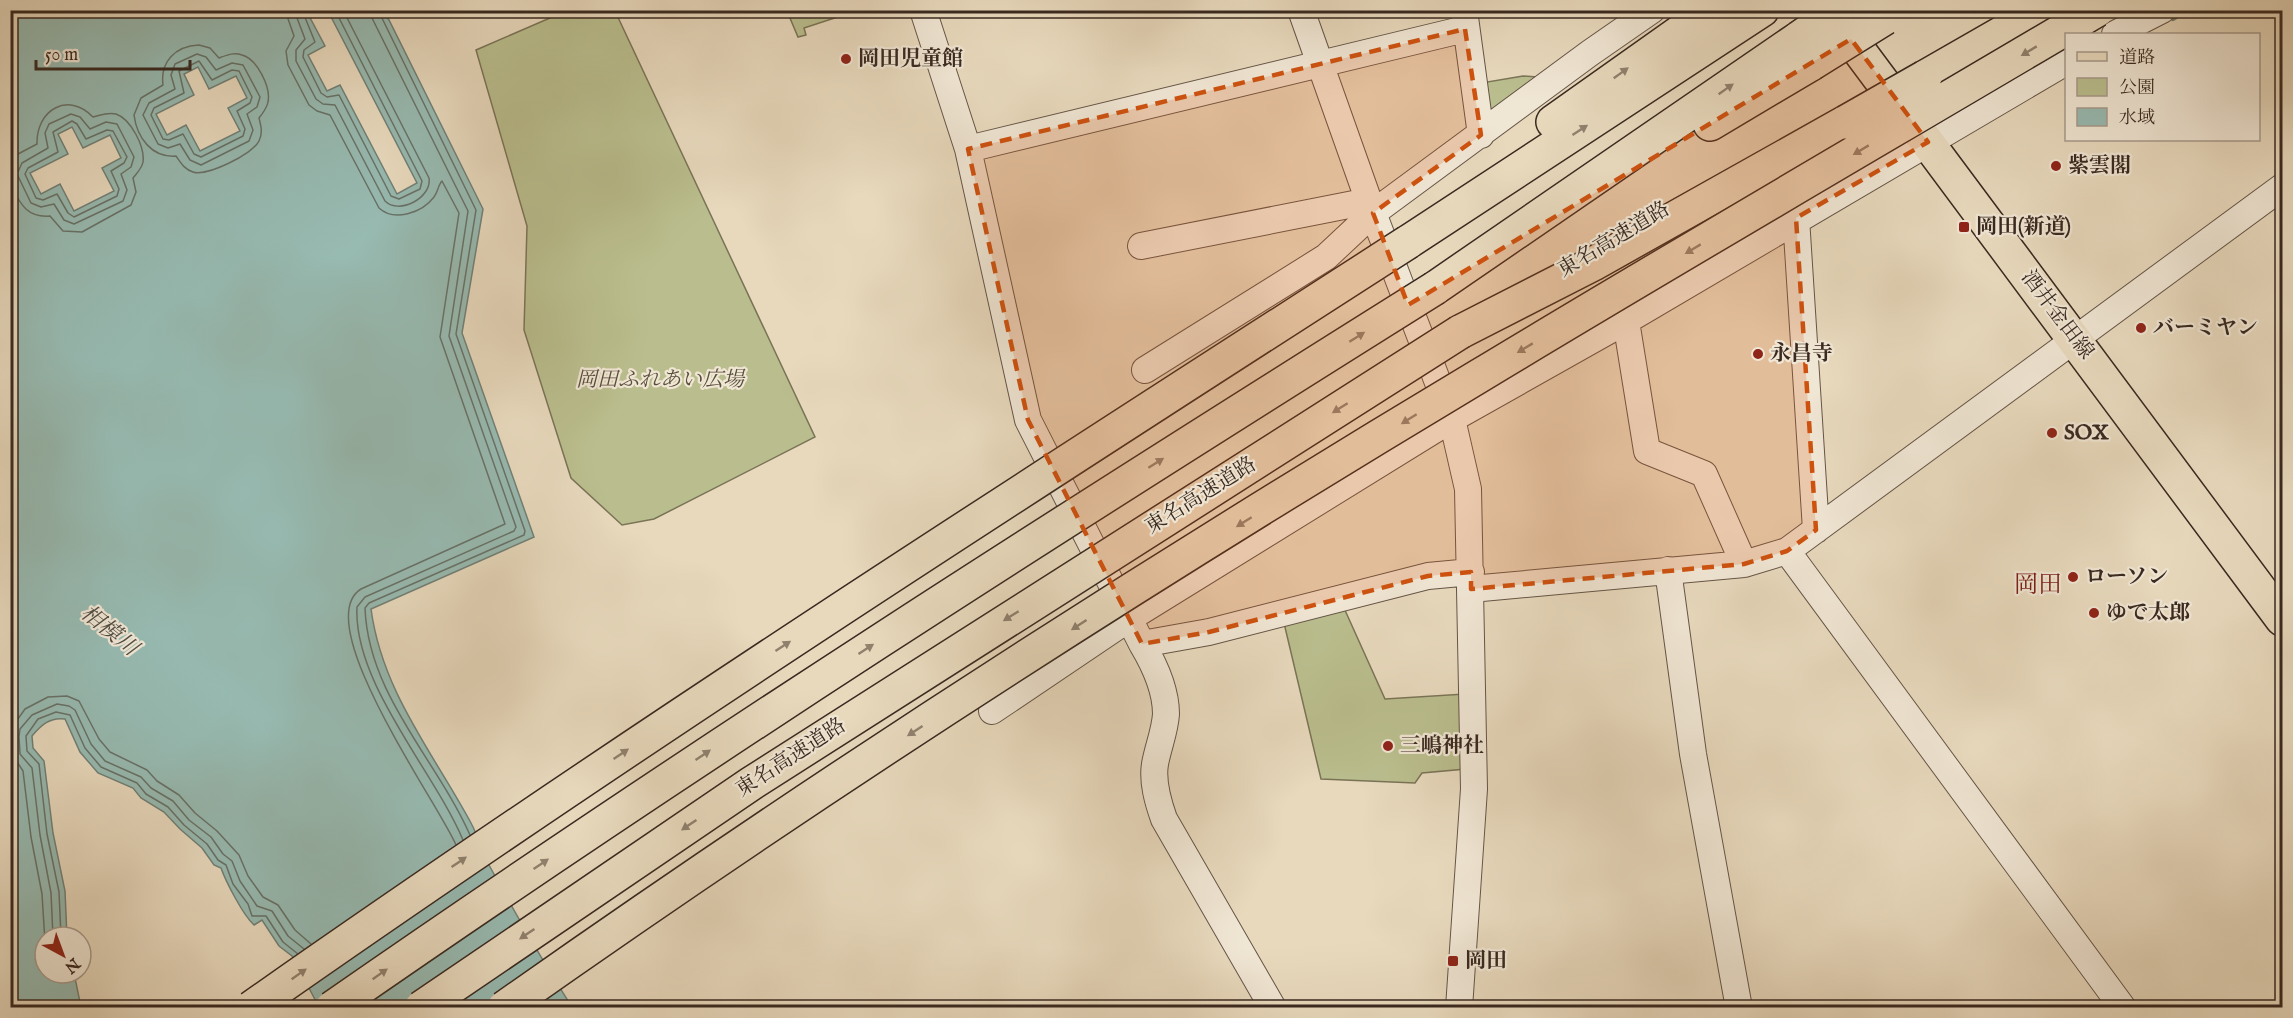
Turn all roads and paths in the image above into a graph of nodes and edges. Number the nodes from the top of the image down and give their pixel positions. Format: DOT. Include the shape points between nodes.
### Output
graph roads {
  1 [pos="923,10"];
  2 [pos="1301,10"];
  3 [pos="1652,10"];
  4 [pos="1711,10"];
  5 [pos="1762,10"];
  6 [pos="1829,10"];
  7 [pos="1839,10"];
  8 [pos="1996,10"];
  9 [pos="2042,10"];
  10 [pos="2097,10"];
  11 [pos="2158,11"];
  12 [pos="1891,14"];
  13 [pos="1464,20"];
  14 [pos="2117,33"];
  15 [pos="1805,51"];
  16 [pos="1321,62"];
  17 [pos="2065,63"];
  18 [pos="1918,69"];
  19 [pos="1481,135"];
  20 [pos="1928,142"];
  21 [pos="968,149"];
  22 [pos="2283,187"];
  23 [pos="1371,207"];
  24 [pos="1796,218"];
  25 [pos="1406,237"];
  26 [pos="1141,246"];
  27 [pos="1626,321"];
  28 [pos="2076,340"];
  29 [pos="1145,370"];
  30 [pos="1452,419"];
  31 [pos="1816,530"];
  32 [pos="1787,552"];
  33 [pos="1744,564"];
  34 [pos="1668,570"];
  35 [pos="1471,581"];
  36 [pos="1130,618"];
  37 [pos="2283,620"];
  38 [pos="1142,644"];
  39 [pos="992,711"];
  40 [pos="251,1008"];
  41 [pos="332,1008"];
  42 [pos="422,1008"];
  43 [pos="504,1008"];
  44 [pos="1273,1008"];
  45 [pos="1459,1008"];
  46 [pos="1739,1008"];
  47 [pos="2123,1008"];
  1 -- 21 [label="street"];
  2 -- 16 [label="street"];
  3 -- 19 [label="street"];
  25 -- 4 [label="main road, one-way" via="1634,63"];
  25 -- 5 [label="main road, one-way"];
  6 -- 20 [label="main road, 酒井金田線"];
  7 -- 15 [label="main road, bridge"];
  8 -- 18 [label="main road, 東名高速道路"];
  9 -- 18 [label="main road"];
  10 -- 43 [label="main road, one-way, bridge" via="1487,371 1153,578 782,818"];
  11 -- 14 [label="street"];
  12 -- 15 [label="main road, bridge"];
  13 -- 16 [label="street"];
  13 -- 19 [label="street"];
  41 -- 15 [label="main road, one-way, bridge" via="744,728"];
  16 -- 21 [label="street"];
  16 -- 23 [label="street"];
  17 -- 20 [label="street"];
  18 -- 42 [label="main road, 東名高速道路, one-way, bridge" via="1460,332 752,783"];
  19 -- 23 [label="street"];
  20 -- 24 [label="street"];
  20 -- 28 [label="main road, 酒井金田線"];
  21 -- 36 [label="street" via="1028,420"];
  22 -- 28 [label="street"];
  23 -- 26 [label="street"];
  23 -- 29 [label="street" via="1326,257"];
  23 -- 30 [label="street"];
  24 -- 27 [label="street"];
  24 -- 31 [label="street"];
  40 -- 25 [label="main road, one-way, bridge" via="696,703 1328,294"];
  27 -- 30 [label="street"];
  27 -- 33 [label="street" via="1647,451 1704,474"];
  28 -- 31 [label="street"];
  28 -- 37 [label="main road, 酒井金田線"];
  30 -- 35 [label="street" via="1468,489"];
  30 -- 36 [label="street"];
  31 -- 32 [label="street"];
  32 -- 33 [label="street"];
  32 -- 47 [label="street"];
  33 -- 34 [label="street"];
  34 -- 35 [label="street"];
  34 -- 46 [label="street" via="1692,754"];
  35 -- 38 [label="street" via="1428,576 1209,632"];
  35 -- 45 [label="street" via="1474,789"];
  36 -- 38 [label="street"];
  36 -- 39 [label="street"];
  38 -- 44 [label="street" via="1165,704 1155,766 1155,785 1164,819"];
}
